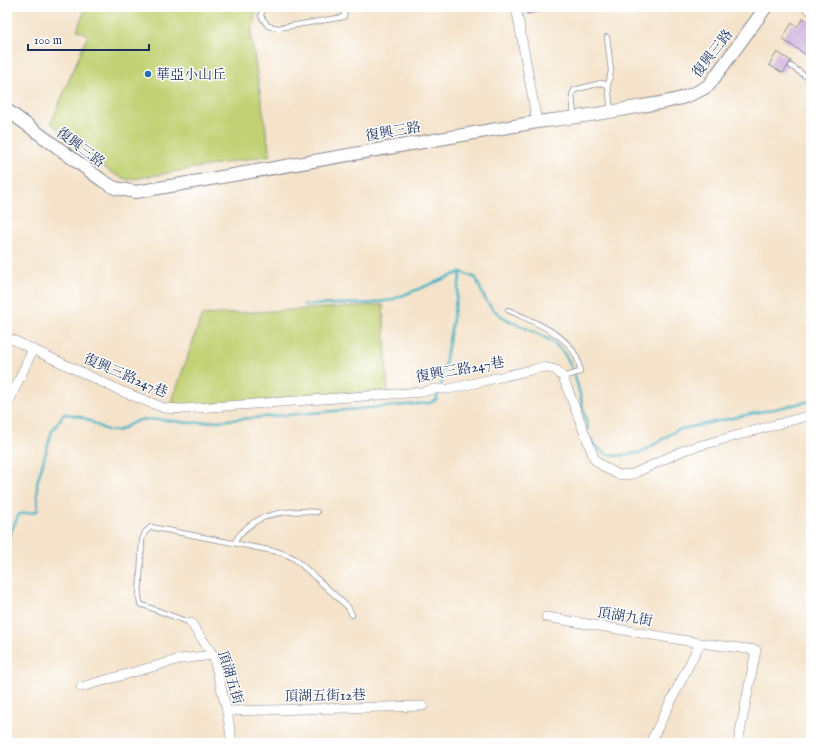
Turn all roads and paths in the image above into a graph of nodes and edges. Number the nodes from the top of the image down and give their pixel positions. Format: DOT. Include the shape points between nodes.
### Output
graph roads {
  1 [pos="263,7"];
  2 [pos="345,7"];
  3 [pos="516,7"];
  4 [pos="766,7"];
  5 [pos="808,7"];
  6 [pos="811,13"];
  7 [pos="607,37"];
  8 [pos="791,66"];
  9 [pos="811,80"];
  10 [pos="608,85"];
  11 [pos="7,110"];
  12 [pos="611,112"];
  13 [pos="574,117"];
  14 [pos="537,122"];
  15 [pos="508,310"];
  16 [pos="7,337"];
  17 [pos="33,349"];
  18 [pos="567,377"];
  19 [pos="7,406"];
  20 [pos="811,415"];
  21 [pos="317,512"];
  22 [pos="234,543"];
  23 [pos="352,615"];
  24 [pos="546,618"];
  25 [pos="191,623"];
  26 [pos="700,643"];
  27 [pos="213,655"];
  28 [pos="81,688"];
  29 [pos="423,706"];
  30 [pos="228,711"];
  31 [pos="232,743"];
  32 [pos="650,743"];
  33 [pos="738,743"];
  1 -- 2 [label="lane" via="261,16 268,26 278,28 344,17"];
  3 -- 14 [label="street"];
  4 -- 12 [label="street, 復興三路" via="709,85 676,100"];
  5 -- 6 [label="lane" via="806,10"];
  7 -- 10 [label="lane" via="611,71"];
  8 -- 9 [label="lane"];
  10 -- 12 [label="lane"];
  10 -- 13 [label="lane" via="601,83 574,90"];
  11 -- 14 [label="street, 復興三路" via="103,182 115,188 136,192"];
  12 -- 13 [label="street, 復興三路"];
  13 -- 14 [label="street, 復興三路"];
  15 -- 18 [label="lane" via="557,334 569,347 580,363 580,372"];
  16 -- 17 [label="street, 復興三路247巷"];
  17 -- 18 [label="street, 復興三路247巷" via="121,391 164,408 182,409 449,389 544,367 556,370"];
  17 -- 19 [label="street"];
  18 -- 20 [label="street" via="595,460 619,475 633,474 684,450"];
  21 -- 22 [label="lane" via="299,510 261,517 241,531"];
  22 -- 23 [label="lane" via="279,552 294,558 348,607"];
  22 -- 25 [label="lane" via="151,527 146,532 142,540 140,604"];
  24 -- 26 [label="street, 頂湖九街"];
  25 -- 27 [label="street, 頂湖五街"];
  26 -- 32 [label="street"];
  26 -- 33 [label="street, 頂湖九街" via="756,650"];
  27 -- 28 [label="street" via="180,659"];
  27 -- 30 [label="street, 頂湖五街"];
  29 -- 30 [label="street, 頂湖五街12巷"];
  30 -- 31 [label="street, 頂湖五街"];
}
